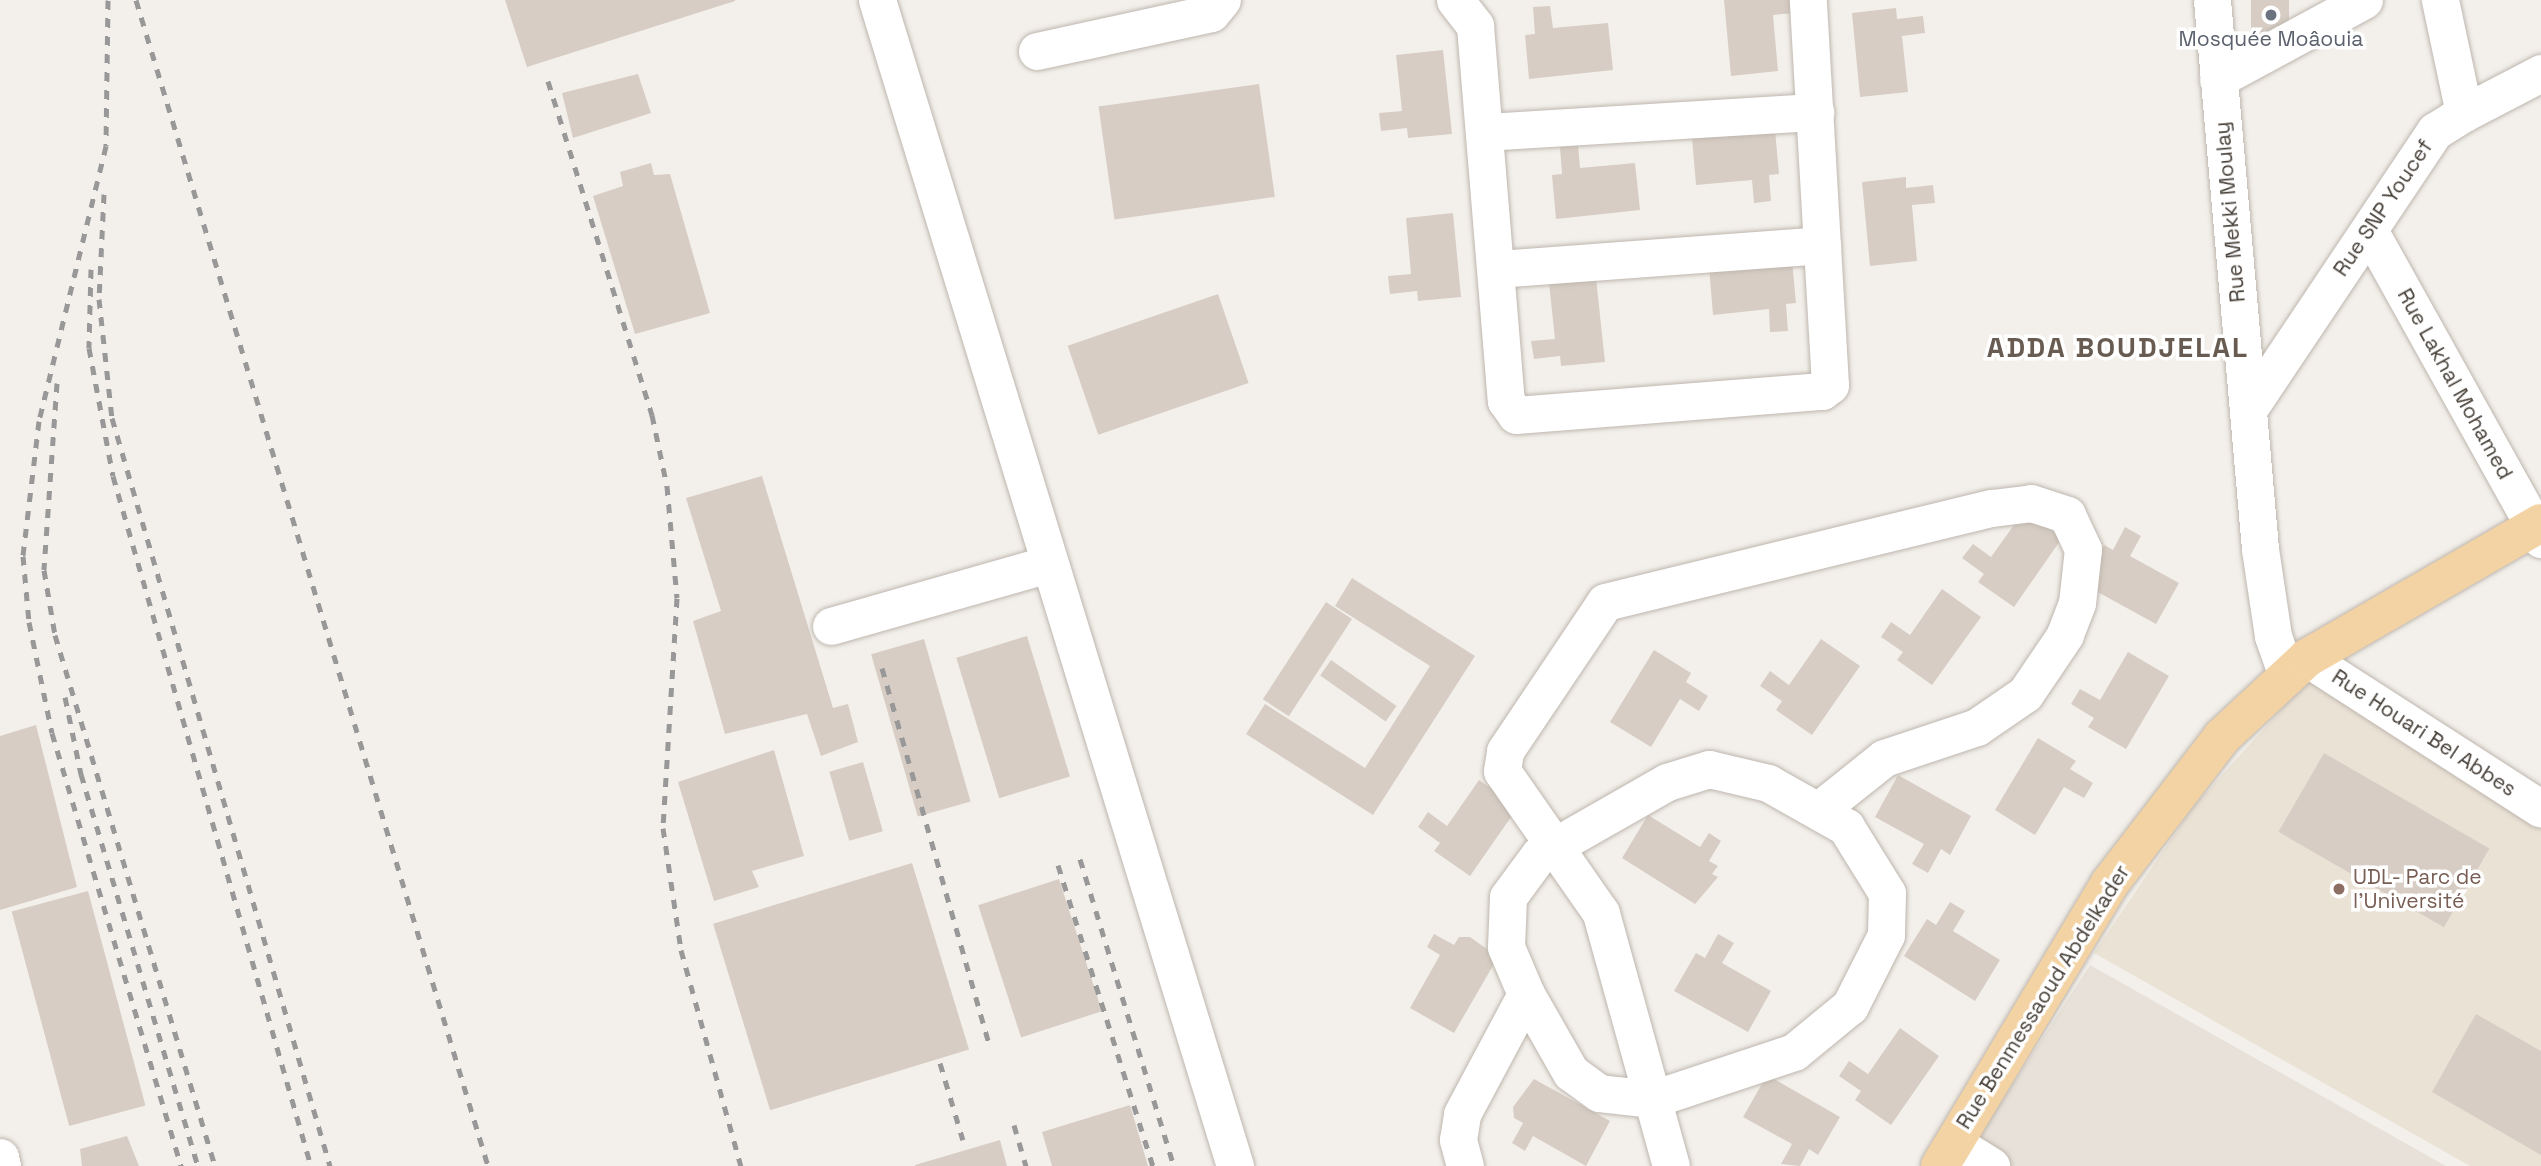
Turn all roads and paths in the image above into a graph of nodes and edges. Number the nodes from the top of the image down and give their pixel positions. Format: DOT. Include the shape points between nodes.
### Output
graph roads {
  1 [pos="877,0"];
  2 [pos="1222,0"];
  3 [pos="1455,0"];
  4 [pos="1808,0"];
  5 [pos="2212,0"];
  6 [pos="2364,0"];
  7 [pos="2440,0"];
  8 [pos="1037,51"];
  9 [pos="2541,73"];
  10 [pos="2218,79"];
  11 [pos="1815,112"];
  12 [pos="2464,113"];
  13 [pos="1485,132"];
  14 [pos="2369,230"];
  15 [pos="1822,245"];
  16 [pos="1497,269"];
  17 [pos="2248,410"];
  18 [pos="2539,529"];
  19 [pos="1049,564"];
  20 [pos="831,626"];
  21 [pos="2297,667"];
  22 [pos="1820,809"];
  23 [pos="2541,809"];
  24 [pos="1558,845"];
  25 [pos="1526,994"];
  26 [pos="1653,1099"];
  27 [pos="1947,1154"];
  28 [pos="0,1157"];
  29 [pos="2,1166"];
  30 [pos="1235,1166"];
  31 [pos="1465,1166"];
  32 [pos="1671,1166"];
  33 [pos="1992,1166"];
  1 -- 19 [label="street"];
  2 -- 8 [label="street" via="1211,13"];
  3 -- 13 [label="street" via="1475,26"];
  4 -- 11 [label="street"];
  5 -- 10 [label="street, Rue Mekki Moulay"];
  6 -- 10 [label="street"];
  7 -- 12 [label="street"];
  9 -- 12 [label="street, Rue SNP Youcef"];
  10 -- 17 [label="street, Rue Mekki Moulay"];
  11 -- 13 [label="street"];
  11 -- 15 [label="street"];
  12 -- 14 [label="street, Rue SNP Youcef" via="2439,125"];
  13 -- 16 [label="street"];
  14 -- 17 [label="street, Rue SNP Youcef"];
  14 -- 18 [label="street, Rue Lakhal Mohamed"];
  15 -- 16 [label="street"];
  15 -- 16 [label="street" via="1831,376 1822,391 1544,413 1516,415 1507,405"];
  17 -- 21 [label="street, Rue Mekki Moulay" via="2273,636"];
  18 -- 21 [label="main road, Rue Benmessaoud Abdelkader"];
  19 -- 20 [label="street"];
  19 -- 30 [label="street"];
  21 -- 23 [label="street, Rue Houari Bel Abbes"];
  21 -- 27 [label="main road, Rue Benmessaoud Abdelkader" via="2222,737 2110,883"];
  22 -- 24 [label="street" via="1768,783 1709,769 1667,782"];
  22 -- 24 [label="street" via="1884,758 1977,727 2025,694 2065,635 2077,603 2082,549 2067,515 2031,503 1992,508 1600,605 1501,765"];
  22 -- 26 [label="street" via="1846,827 1890,902 1884,942 1858,994 1839,1018 1794,1052"];
  24 -- 25 [label="street" via="1522,872 1502,923"];
  24 -- 26 [label="street" via="1601,913"];
  25 -- 26 [label="street" via="1577,1080 1619,1098"];
  25 -- 31 [label="street" via="1462,1114 1458,1140"];
  26 -- 32 [label="street"];
  27 -- 33 [label="street"];
  28 -- 29 [label="street"];
}
